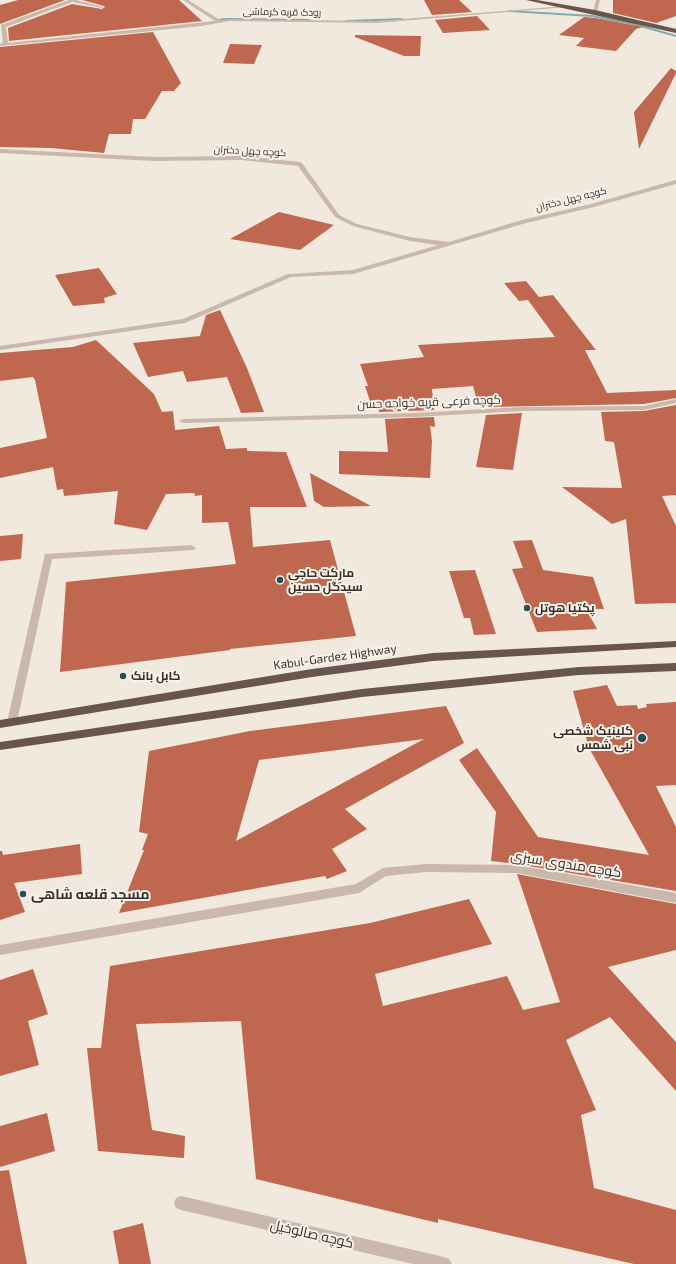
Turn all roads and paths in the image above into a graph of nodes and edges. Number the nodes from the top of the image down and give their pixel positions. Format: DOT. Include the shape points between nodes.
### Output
graph roads {
  1 [pos="185,0"];
  2 [pos="529,0"];
  3 [pos="598,0"];
  4 [pos="73,1"];
  5 [pos="102,7"];
  6 [pos="565,7"];
  7 [pos="596,12"];
  8 [pos="219,22"];
  9 [pos="676,31"];
  10 [pos="0,45"];
  11 [pos="0,151"];
  12 [pos="676,182"];
  13 [pos="448,244"];
  14 [pos="0,348"];
  15 [pos="676,401"];
  16 [pos="183,421"];
  17 [pos="191,548"];
  18 [pos="676,644"];
  19 [pos="676,667"];
  20 [pos="12,722"];
  21 [pos="0,724"];
  22 [pos="0,746"];
  23 [pos="676,898"];
  24 [pos="0,950"];
  25 [pos="181,1203"];
  26 [pos="444,1264"];
  1 -- 8 [label="street"];
  2 -- 6 [label="highway"];
  3 -- 7 [label="street"];
  4 -- 5 [label="street"];
  4 -- 10 [label="street" via="3,26 6,44"];
  6 -- 7 [label="highway"];
  6 -- 8 [label="street, رودک قریه کرماشی" via="377,22"];
  7 -- 9 [label="highway"];
  8 -- 10 [label="street, رودک قریه کرماشی"];
  11 -- 13 [label="street, کوچه چهل دختران" via="154,158 242,158 300,164 337,216 355,225 410,239"];
  12 -- 13 [label="street, کوچه چهل دختران" via="592,206 524,221"];
  13 -- 14 [label="street" via="353,272 290,275 185,321"];
  15 -- 16 [label="street, کوچه فرعی قریه خواجه حسن" via="644,408 523,409 414,415"];
  17 -- 20 [label="street" via="48,556"];
  18 -- 20 [label="highway, Kabul-Gardez Highway" via="433,656"];
  19 -- 22 [label="highway" via="579,671 362,694"];
  20 -- 21 [label="highway, Kabul-Gardez Highway"];
  23 -- 24 [label="street, کوچه مندوی سبزی" via="517,868 426,868 383,872 360,888"];
  25 -- 26 [label="street, کوچه صالوخیل"];
}
